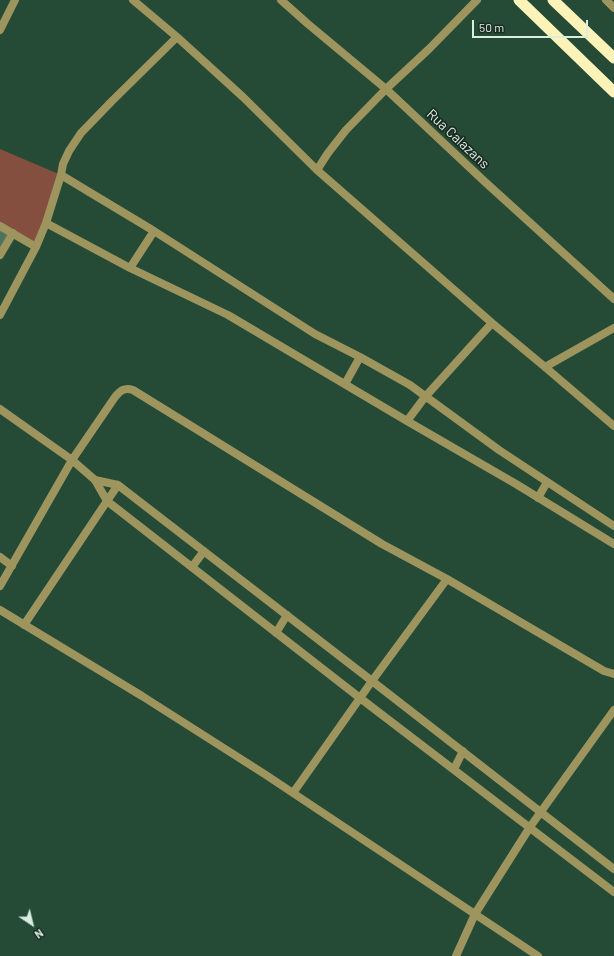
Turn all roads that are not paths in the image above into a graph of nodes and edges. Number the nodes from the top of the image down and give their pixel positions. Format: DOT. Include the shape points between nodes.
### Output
graph roads {
  1 [pos="15,0"];
  2 [pos="133,0"];
  3 [pos="281,0"];
  4 [pos="477,0"];
  5 [pos="520,0"];
  6 [pos="553,0"];
  7 [pos="606,0"];
  8 [pos="614,8"];
  9 [pos="0,30"];
  10 [pos="177,37"];
  11 [pos="614,58"];
  12 [pos="386,89"];
  13 [pos="614,92"];
  14 [pos="317,170"];
  15 [pos="62,175"];
  16 [pos="46,224"];
  17 [pos="0,226"];
  18 [pos="154,231"];
  19 [pos="12,233"];
  20 [pos="36,247"];
  21 [pos="0,255"];
  22 [pos="130,268"];
  23 [pos="614,299"];
  24 [pos="0,315"];
  25 [pos="492,323"];
  26 [pos="614,328"];
  27 [pos="360,357"];
  28 [pos="545,367"];
  29 [pos="345,384"];
  30 [pos="425,397"];
  31 [pos="0,409"];
  32 [pos="407,421"];
  33 [pos="614,426"];
  34 [pos="72,460"];
  35 [pos="96,480"];
  36 [pos="547,482"];
  37 [pos="118,485"];
  38 [pos="538,498"];
  39 [pos="106,501"];
  40 [pos="614,526"];
  41 [pos="614,544"];
  42 [pos="204,551"];
  43 [pos="0,557"];
  44 [pos="12,566"];
  45 [pos="192,567"];
  46 [pos="447,578"];
  47 [pos="0,586"];
  48 [pos="0,610"];
  49 [pos="287,615"];
  50 [pos="24,625"];
  51 [pos="276,633"];
  52 [pos="614,674"];
  53 [pos="372,681"];
  54 [pos="360,698"];
  55 [pos="614,710"];
  56 [pos="463,751"];
  57 [pos="454,769"];
  58 [pos="293,793"];
  59 [pos="540,812"];
  60 [pos="530,827"];
  61 [pos="614,869"];
  62 [pos="614,892"];
  63 [pos="475,914"];
  64 [pos="456,956"];
  65 [pos="538,956"];
  1 -- 9 [label="street"];
  2 -- 10 [label="street"];
  3 -- 12 [label="street, Rua Calazans"];
  4 -- 12 [label="street"];
  5 -- 13 [label="highway"];
  6 -- 11 [label="highway"];
  7 -- 8 [label="street"];
  10 -- 14 [label="street"];
  10 -- 15 [label="street" via="81,133 63,164"];
  12 -- 14 [label="street" via="346,130"];
  12 -- 23 [label="street, Rua Calazans"];
  14 -- 25 [label="street"];
  15 -- 16 [label="street"];
  15 -- 18 [label="street"];
  16 -- 20 [label="street"];
  16 -- 22 [label="street"];
  17 -- 19 [label="street"];
  18 -- 22 [label="street"];
  18 -- 27 [label="street" via="315,334"];
  19 -- 20 [label="street"];
  19 -- 21 [label="street"];
  20 -- 24 [label="street"];
  22 -- 29 [label="street" via="228,315"];
  25 -- 28 [label="street"];
  25 -- 30 [label="street"];
  26 -- 28 [label="street"];
  27 -- 29 [label="street"];
  27 -- 30 [label="street" via="403,381"];
  28 -- 33 [label="street"];
  29 -- 32 [label="street"];
  30 -- 32 [label="street"];
  30 -- 36 [label="street"];
  31 -- 34 [label="street"];
  32 -- 38 [label="street"];
  34 -- 35 [label="street"];
  34 -- 44 [label="street"];
  34 -- 46 [label="street" via="115,397 123,389 128,388 382,544"];
  35 -- 37 [label="street"];
  35 -- 39 [label="street"];
  36 -- 38 [label="street"];
  36 -- 40 [label="street"];
  37 -- 39 [label="street"];
  37 -- 42 [label="street"];
  38 -- 41 [label="street"];
  39 -- 45 [label="street"];
  39 -- 50 [label="street"];
  42 -- 45 [label="street"];
  42 -- 49 [label="street"];
  43 -- 44 [label="street"];
  44 -- 47 [label="street"];
  45 -- 51 [label="street"];
  46 -- 52 [label="street" via="604,671"];
  46 -- 53 [label="street"];
  48 -- 50 [label="street"];
  49 -- 51 [label="street"];
  49 -- 53 [label="street"];
  50 -- 58 [label="street" via="148,700"];
  51 -- 54 [label="street"];
  53 -- 54 [label="street"];
  53 -- 56 [label="street"];
  54 -- 57 [label="street"];
  54 -- 58 [label="street"];
  55 -- 59 [label="street"];
  56 -- 57 [label="street"];
  56 -- 59 [label="street"];
  57 -- 60 [label="street"];
  58 -- 63 [label="street"];
  59 -- 60 [label="street"];
  59 -- 61 [label="street"];
  60 -- 62 [label="street"];
  60 -- 63 [label="street"];
  63 -- 64 [label="street"];
  63 -- 65 [label="street"];
}
